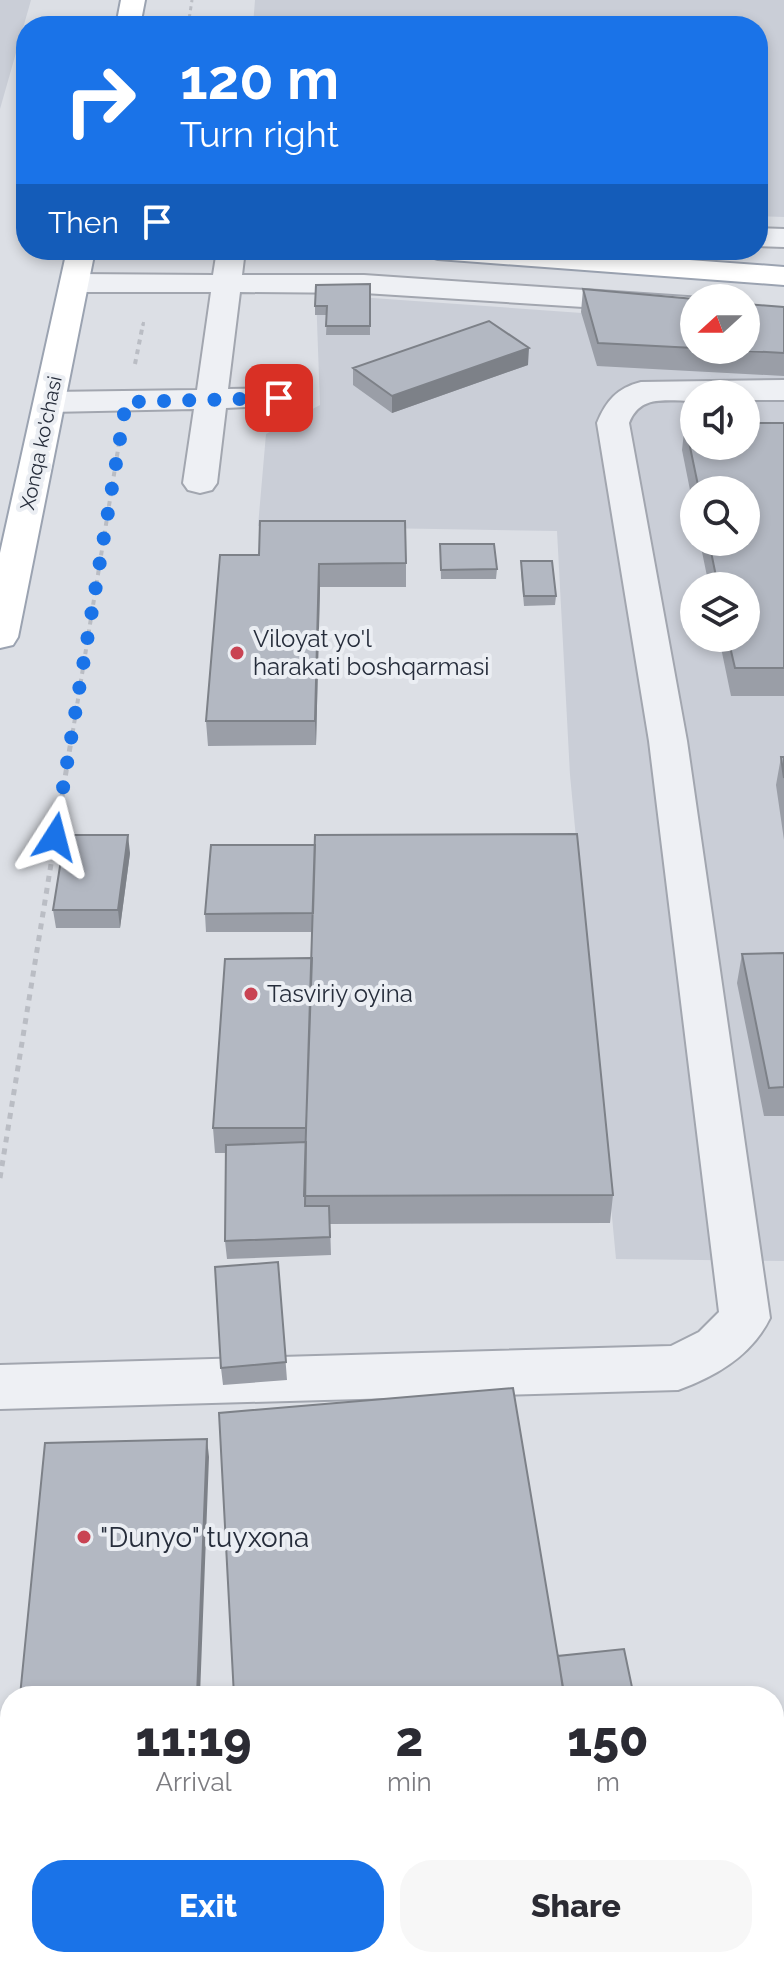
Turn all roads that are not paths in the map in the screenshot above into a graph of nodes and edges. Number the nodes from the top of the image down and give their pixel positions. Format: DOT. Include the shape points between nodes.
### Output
graph roads {
  1 [pos="79,260"];
  2 [pos="229,260"];
  3 [pos="571,260"];
  4 [pos="784,276"];
  5 [pos="76,283"];
  6 [pos="225,283"];
  7 [pos="680,304"];
  8 [pos="784,390"];
  9 [pos="279,398"];
  10 [pos="210,400"];
  11 [pos="50,402"];
  12 [pos="200,483"];
  13 [pos="0,637"];
  14 [pos="0,1387"];
  1 -- 5 [label="main road, Xonqa ko'chasi"];
  2 -- 6 [label="lane"];
  3 -- 4 [label="main road"];
  5 -- 6 [label="lane"];
  5 -- 11 [label="main road, Xonqa ko'chasi"];
  6 -- 7 [label="lane" via="364,284"];
  6 -- 10 [label="lane"];
  8 -- 14 [label="lane" via="641,392 620,405 613,423 668,741 745,1318 717,1347 678,1368"];
  9 -- 10 [label="lane"];
  10 -- 11 [label="lane"];
  10 -- 12 [label="lane"];
  11 -- 13 [label="main road, Xonqa ko'chasi"];
}
